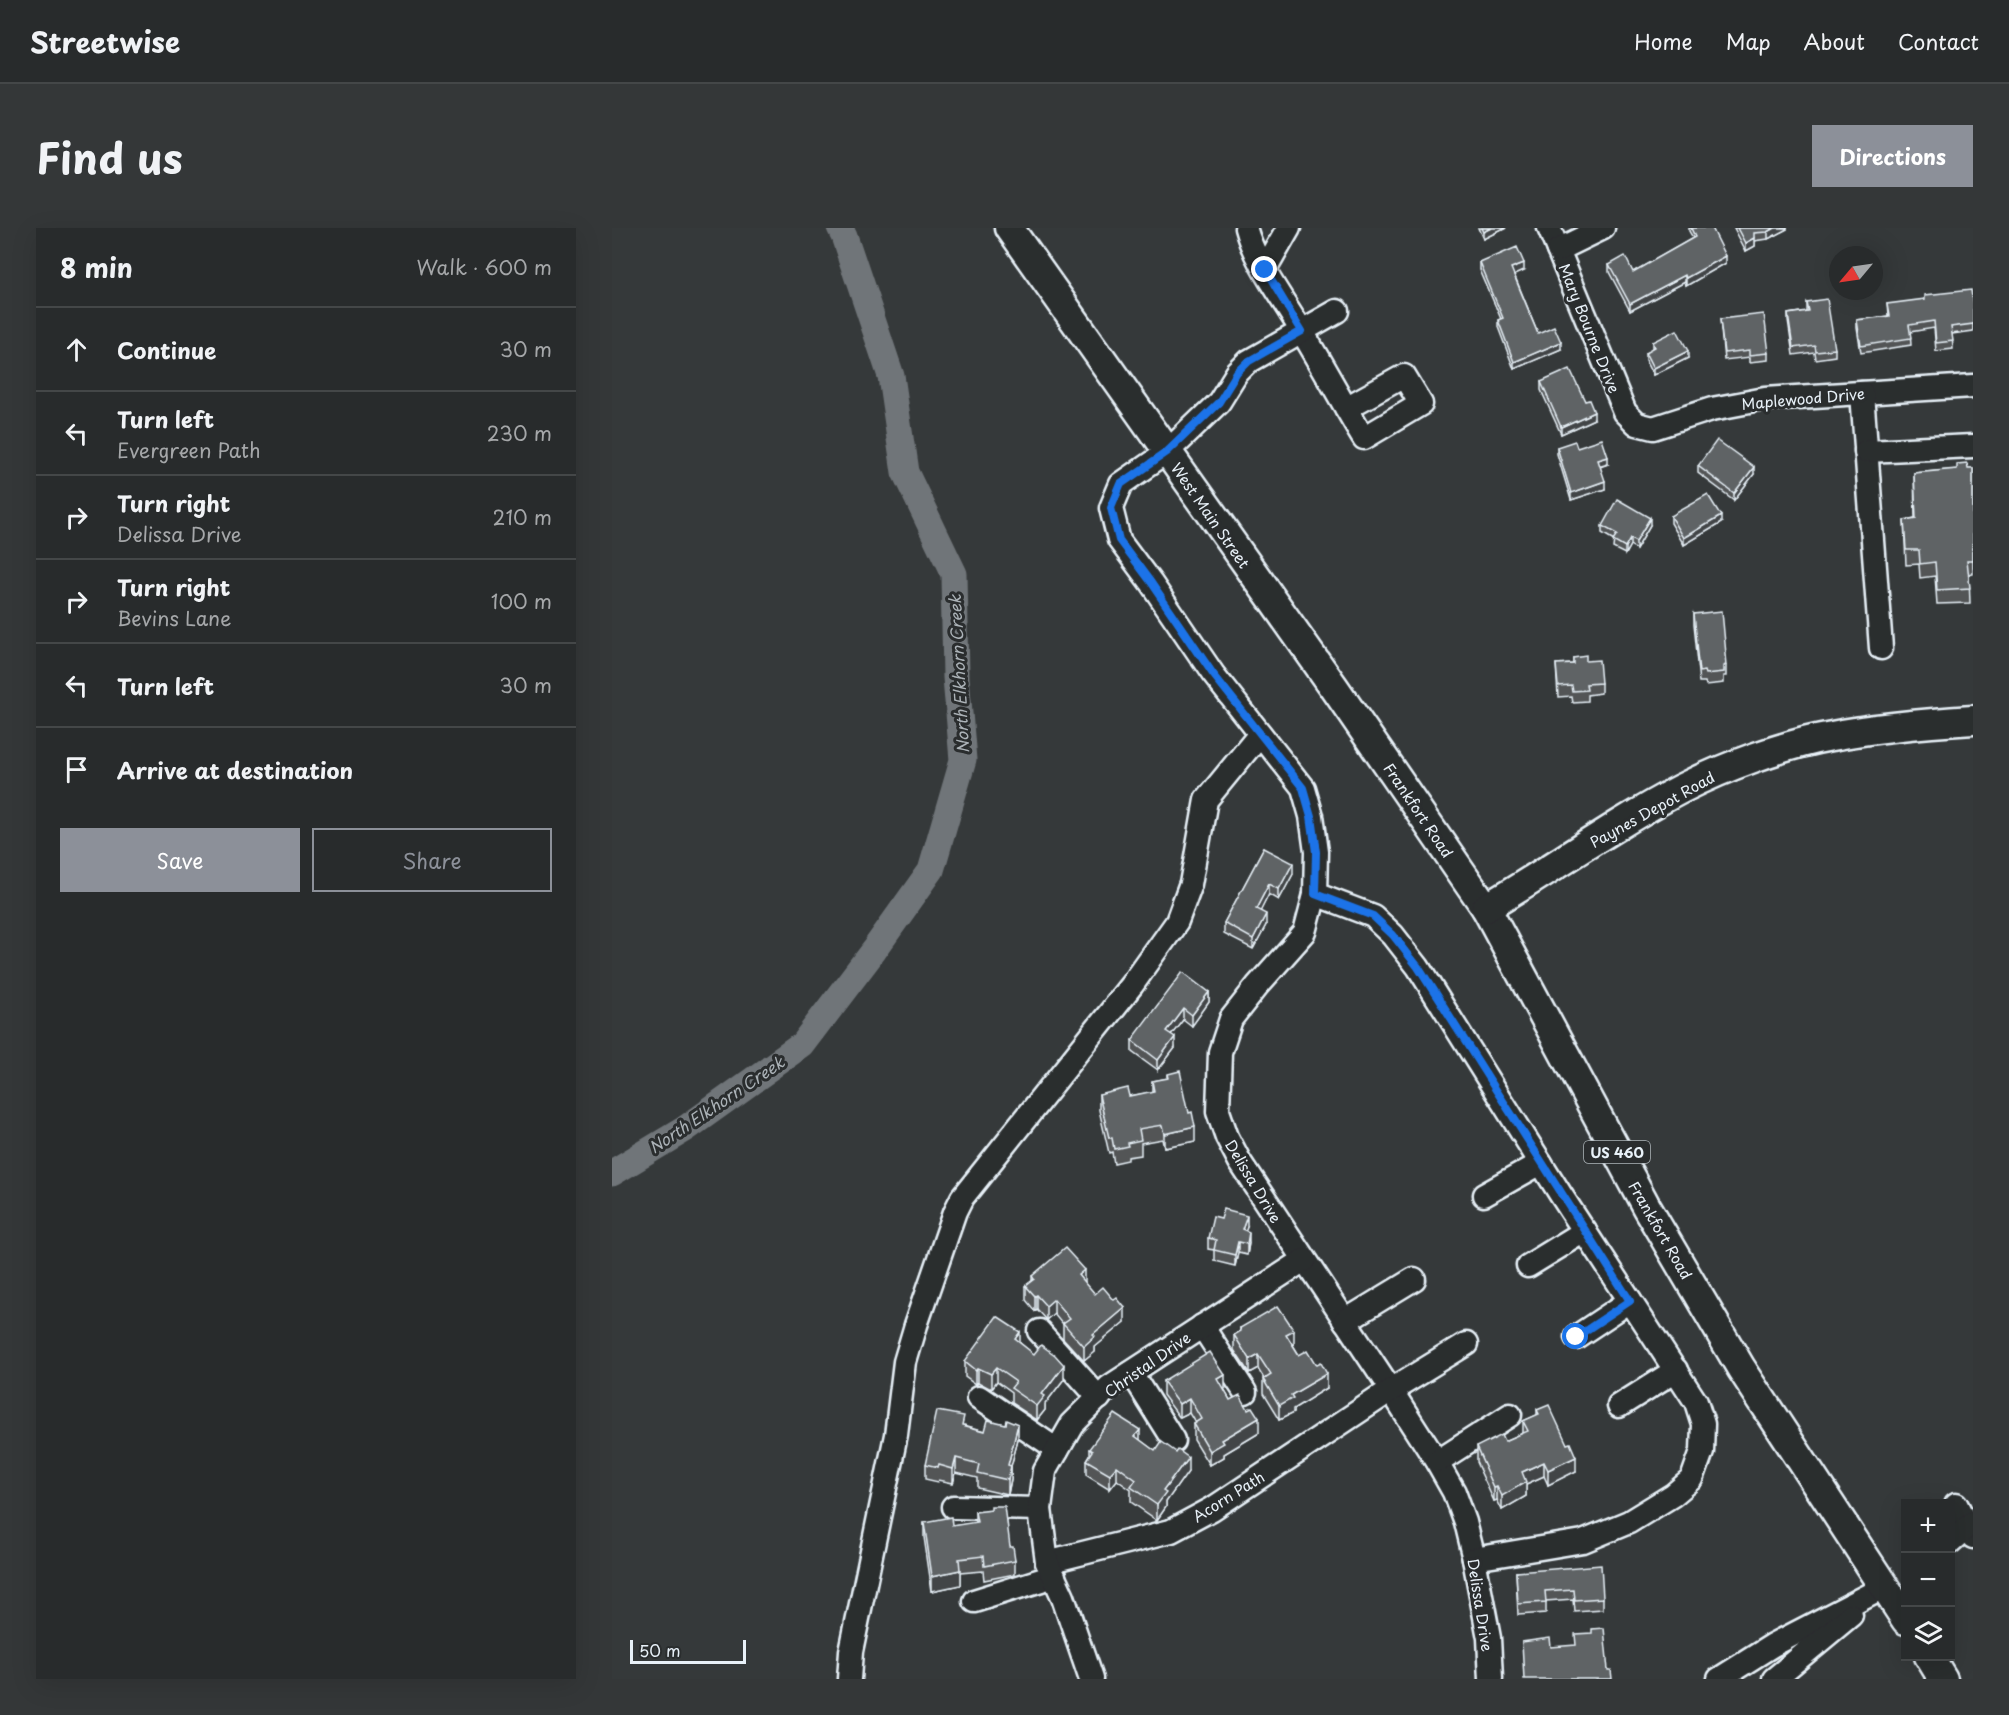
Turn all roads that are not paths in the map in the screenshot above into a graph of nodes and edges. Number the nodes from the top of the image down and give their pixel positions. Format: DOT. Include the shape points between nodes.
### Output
graph roads {
  1 [pos="1009,228"];
  2 [pos="1246,228"];
  3 [pos="1289,228"];
  4 [pos="1549,228"];
  5 [pos="1603,228"];
  6 [pos="1558,250"];
  7 [pos="1265,270"];
  8 [pos="1336,311"];
  9 [pos="1302,331"];
  10 [pos="1973,386"];
  11 [pos="1862,393"];
  12 [pos="1346,408"];
  13 [pos="1637,424"];
  14 [pos="1973,446"];
  15 [pos="1866,451"];
  16 [pos="1167,452"];
  17 [pos="1881,648"];
  18 [pos="1331,682"];
  19 [pos="1973,720"];
  20 [pos="1260,734"];
  21 [pos="1315,894"];
  22 [pos="1486,908"];
  23 [pos="1541,1162"];
  24 [pos="1484,1195"];
  25 [pos="1585,1231"];
  26 [pos="1304,1260"];
  27 [pos="1528,1266"];
  28 [pos="1414,1279"];
  29 [pos="1630,1301"];
  30 [pos="1345,1321"];
  31 [pos="1202,1326"];
  32 [pos="1039,1331"];
  33 [pos="1576,1337"];
  34 [pos="1466,1344"];
  35 [pos="1676,1370"];
  36 [pos="1131,1373"];
  37 [pos="1391,1390"];
  38 [pos="1245,1392"];
  39 [pos="979,1397"];
  40 [pos="1099,1398"];
  41 [pos="1619,1406"];
  42 [pos="1510,1415"];
  43 [pos="1173,1440"];
  44 [pos="1057,1450"];
  45 [pos="1437,1462"];
  46 [pos="1956,1504"];
  47 [pos="953,1507"];
  48 [pos="1040,1509"];
  49 [pos="1972,1533"];
  50 [pos="1955,1540"];
  51 [pos="1952,1553"];
  52 [pos="1474,1559"];
  53 [pos="1050,1569"];
  54 [pos="1885,1587"];
  55 [pos="974,1601"];
  56 [pos="1901,1613"];
  57 [pos="1932,1661"];
  58 [pos="849,1679"];
  59 [pos="1091,1679"];
  60 [pos="1491,1679"];
  61 [pos="1719,1679"];
  62 [pos="1774,1679"];
  63 [pos="1943,1679"];
  1 -- 16 [label="main road, West Main Street / US 460"];
  2 -- 7 [label="street"];
  3 -- 7 [label="street"];
  4 -- 6 [label="street, Mary Bourne Drive"];
  5 -- 6 [label="street"];
  6 -- 13 [label="street, Mary Bourne Drive" via="1625,412"];
  7 -- 9 [label="street"];
  8 -- 9 [label="street"];
  9 -- 12 [label="street"];
  9 -- 16 [label="street" via="1249,361 1219,402"];
  10 -- 11 [label="street, Maplewood Drive"];
  11 -- 13 [label="street, Maplewood Drive" via="1765,399 1712,409 1653,428"];
  11 -- 15 [label="street"];
  14 -- 15 [label="street"];
  15 -- 17 [label="street"];
  16 -- 18 [label="main road, West Main Street / US 460"];
  16 -- 20 [label="street, Delissa Drive" via="1121,484 1111,508 1119,540"];
  18 -- 22 [label="main road, Frankfort Road / US 460"];
  19 -- 22 [label="main road, Paynes Depot Road" via="1832,736 1732,766 1605,832"];
  20 -- 21 [label="street, Delissa Drive" via="1303,788 1316,852"];
  20 -- 58 [label="street" via="1206,800 1193,875 1177,922 955,1212 905,1362 896,1435 851,1652"];
  21 -- 23 [label="street" via="1373,916 1393,935 1418,967"];
  21 -- 26 [label="street, Delissa Drive" via="1305,932 1231,1019 1220,1052 1218,1085 1218,1111 1227,1137"];
  22 -- 54 [label="main road, Frankfort Road / US 460" via="1647,1208 1741,1368"];
  23 -- 24 [label="street"];
  23 -- 25 [label="street"];
  25 -- 27 [label="street"];
  25 -- 29 [label="street"];
  26 -- 30 [label="street, Delissa Drive"];
  26 -- 31 [label="street, Christal Drive"];
  28 -- 30 [label="street"];
  29 -- 33 [label="street"];
  29 -- 35 [label="street"];
  30 -- 37 [label="street, Delissa Drive"];
  31 -- 36 [label="street, Christal Drive"];
  31 -- 38 [label="street"];
  32 -- 40 [label="street"];
  34 -- 37 [label="street, Acorn Path"];
  35 -- 41 [label="street"];
  35 -- 52 [label="street" via="1696,1402 1703,1424 1702,1451 1692,1479 1629,1522 1583,1541"];
  36 -- 40 [label="street, Christal Drive"];
  36 -- 43 [label="street"];
  37 -- 45 [label="street, Delissa Drive"];
  37 -- 53 [label="street, Acorn Path" via="1212,1509 1170,1531"];
  39 -- 44 [label="street"];
  40 -- 44 [label="street, Christal Drive" via="1072,1424"];
  42 -- 45 [label="street"];
  44 -- 48 [label="street, Christal Drive" via="1045,1471"];
  45 -- 52 [label="street, Delissa Drive" via="1454,1492"];
  46 -- 49 [label="street"];
  47 -- 48 [label="street"];
  48 -- 53 [label="street, Christal Drive"];
  49 -- 50 [label="street"];
  49 -- 51 [label="street"];
  52 -- 60 [label="street, Delissa Drive" via="1489,1638"];
  53 -- 55 [label="street, Acorn Path"];
  53 -- 59 [label="street, Christal Drive"];
  54 -- 56 [label="main road, Frankfort Road / US 460"];
  54 -- 61 [label="street" via="1773,1645"];
  54 -- 62 [label="street"];
  57 -- 63 [label="main road"];
}
